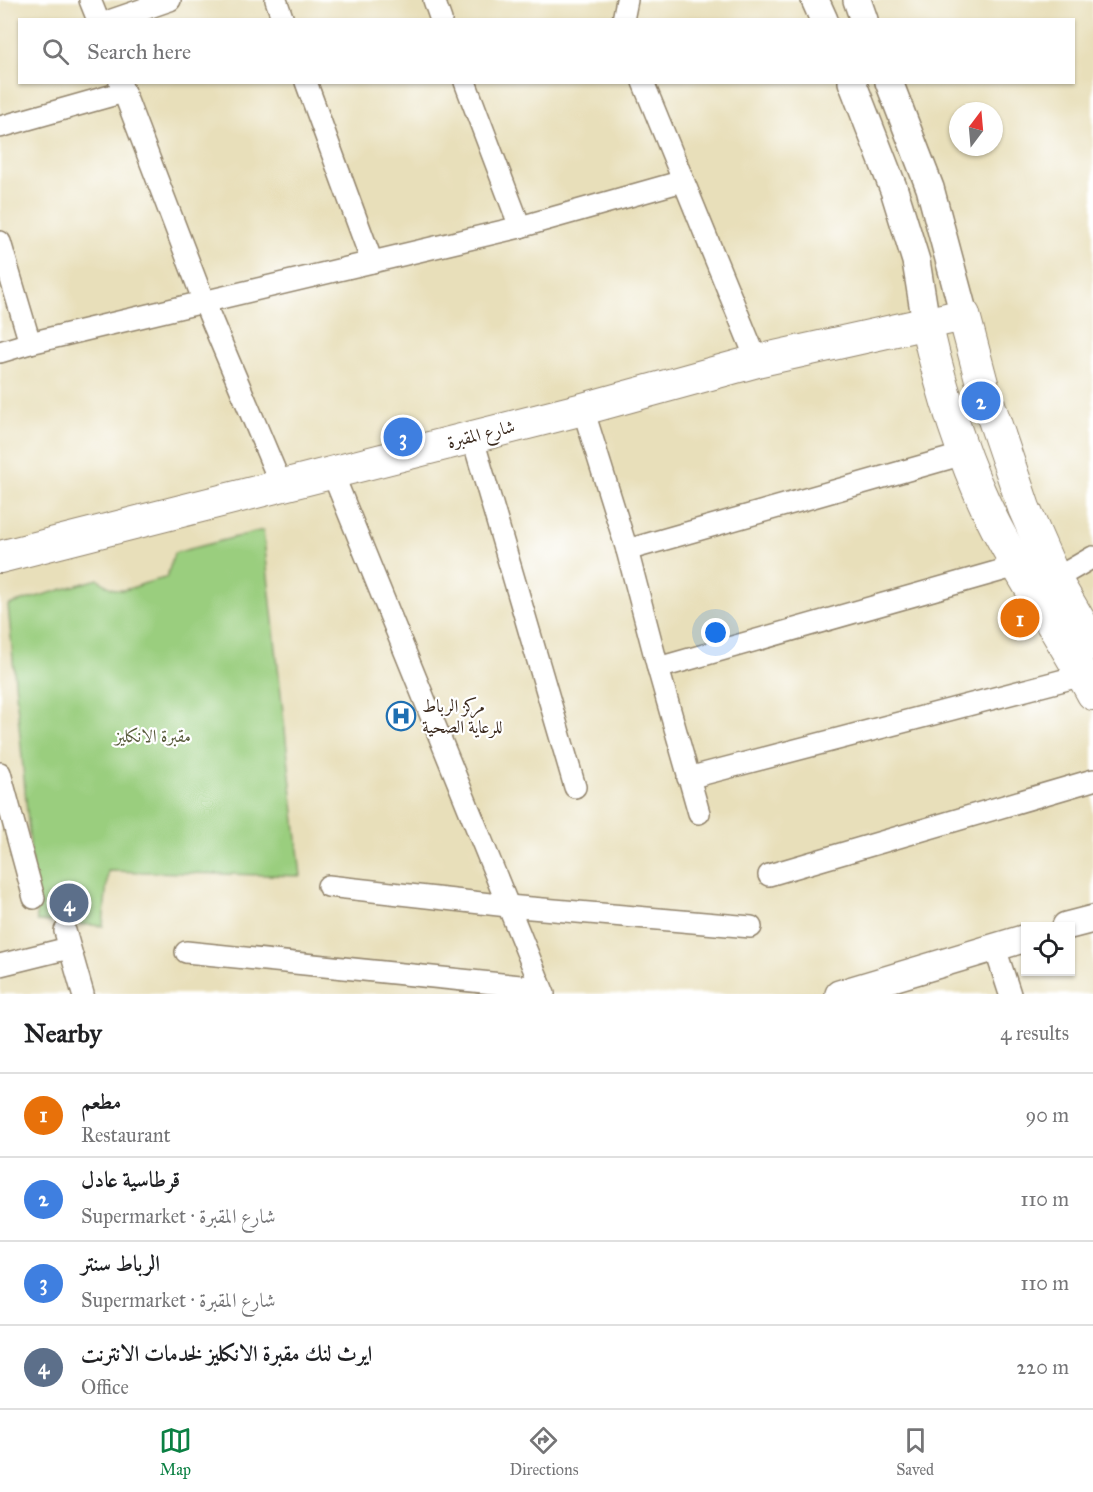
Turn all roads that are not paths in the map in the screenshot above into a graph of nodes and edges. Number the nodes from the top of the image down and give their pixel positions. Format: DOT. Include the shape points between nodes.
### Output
graph roads {
  1 [pos="90,0"];
  2 [pos="170,0"];
  3 [pos="276,0"];
  4 [pos="434,0"];
  5 [pos="627,0"];
  6 [pos="815,0"];
  7 [pos="857,0"];
  8 [pos="97,18"];
  9 [pos="118,18"];
  10 [pos="282,18"];
  11 [pos="440,18"];
  12 [pos="623,18"];
  13 [pos="823,18"];
  14 [pos="863,18"];
  15 [pos="307,84"];
  16 [pos="466,84"];
  17 [pos="644,84"];
  18 [pos="853,84"];
  19 [pos="890,84"];
  20 [pos="122,87"];
  21 [pos="0,127"];
  22 [pos="683,181"];
  23 [pos="520,227"];
  24 [pos="0,242"];
  25 [pos="372,262"];
  26 [pos="204,302"];
  27 [pos="964,315"];
  28 [pos="926,323"];
  29 [pos="30,343"];
  30 [pos="0,352"];
  31 [pos="757,362"];
  32 [pos="583,409"];
  33 [pos="472,436"];
  34 [pos="964,454"];
  35 [pos="332,472"];
  36 [pos="280,485"];
  37 [pos="627,550"];
  38 [pos="0,557"];
  39 [pos="1093,557"];
  40 [pos="1017,566"];
  41 [pos="1055,579"];
  42 [pos="1093,644"];
  43 [pos="658,668"];
  44 [pos="1088,685"];
  45 [pos="0,773"];
  46 [pos="688,778"];
  47 [pos="1093,780"];
  48 [pos="575,787"];
  49 [pos="699,813"];
  50 [pos="769,875"];
  51 [pos="328,886"];
  52 [pos="34,898"];
  53 [pos="508,906"];
  54 [pos="1093,918"];
  55 [pos="1075,924"];
  56 [pos="751,927"];
  57 [pos="1021,940"];
  58 [pos="995,948"];
  59 [pos="186,952"];
  60 [pos="0,965"];
  61 [pos="542,991"];
  62 [pos="83,994"];
  63 [pos="841,994"];
  64 [pos="1010,994"];
  1 -- 8 [label="street"];
  2 -- 9 [label="street"];
  3 -- 10 [label="street"];
  4 -- 11 [label="street"];
  5 -- 12 [label="street"];
  6 -- 13 [label="street"];
  7 -- 14 [label="street"];
  15 -- 25 [label="street"];
  16 -- 23 [label="street"];
  17 -- 22 [label="street"];
  18 -- 28 [label="street" via="916,261"];
  19 -- 27 [label="street" via="930,188"];
  20 -- 21 [label="street"];
  20 -- 26 [label="street"];
  22 -- 23 [label="street"];
  22 -- 31 [label="street"];
  23 -- 25 [label="street"];
  24 -- 29 [label="street"];
  25 -- 26 [label="street"];
  26 -- 29 [label="street"];
  26 -- 36 [label="street"];
  27 -- 28 [label="main road, شارع المقبرة"];
  27 -- 41 [label="main road" via="1006,457"];
  28 -- 31 [label="main road, شارع المقبرة"];
  28 -- 34 [label="main road"];
  29 -- 30 [label="street"];
  31 -- 32 [label="main road, شارع المقبرة"];
  32 -- 33 [label="main road, شارع المقبرة"];
  32 -- 37 [label="street"];
  33 -- 35 [label="main road, شارع المقبرة"];
  33 -- 48 [label="street"];
  34 -- 37 [label="street"];
  34 -- 40 [label="main road"];
  35 -- 36 [label="main road, شارع المقبرة"];
  35 -- 53 [label="street"];
  36 -- 38 [label="main road, شارع المقبرة"];
  37 -- 43 [label="street"];
  39 -- 41 [label="street"];
  40 -- 43 [label="street"];
  40 -- 44 [label="main road"];
  41 -- 42 [label="main road"];
  43 -- 46 [label="street"];
  44 -- 46 [label="street"];
  45 -- 52 [label="street"];
  46 -- 49 [label="street"];
  47 -- 50 [label="street"];
  51 -- 53 [label="street"];
  53 -- 56 [label="street"];
  53 -- 61 [label="street"];
  54 -- 55 [label="street"];
  57 -- 58 [label="street"];
  58 -- 63 [label="street"];
  58 -- 64 [label="street"];
  59 -- 61 [label="street"];
  60 -- 62 [label="street" via="67,940"];
}
